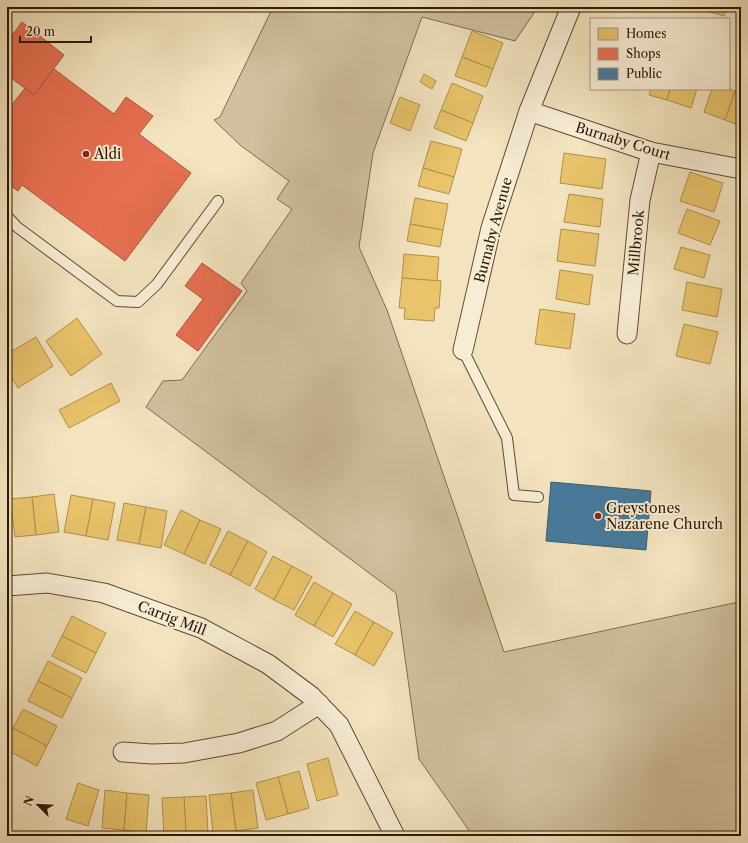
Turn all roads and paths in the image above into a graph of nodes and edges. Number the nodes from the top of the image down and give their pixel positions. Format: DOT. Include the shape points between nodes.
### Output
graph roads {
  1 [pos="571,7"];
  2 [pos="529,111"];
  3 [pos="651,152"];
  4 [pos="741,170"];
  5 [pos="218,201"];
  6 [pos="7,216"];
  7 [pos="627,334"];
  8 [pos="463,350"];
  9 [pos="538,497"];
  10 [pos="7,586"];
  11 [pos="319,704"];
  12 [pos="123,752"];
  13 [pos="395,836"];
  1 -- 2 [label="street, Burnaby Avenue"];
  2 -- 3 [label="street, Burnaby Court"];
  2 -- 8 [label="street, Burnaby Avenue" via="491,228"];
  3 -- 4 [label="street, Burnaby Court"];
  3 -- 7 [label="street, Millbrook" via="640,200"];
  5 -- 6 [label="lane" via="157,284 138,302 117,301 17,227"];
  8 -- 9 [label="lane" via="507,438 514,494"];
  10 -- 11 [label="street, Carrig Mill" via="47,583 104,593 201,628 268,664"];
  11 -- 12 [label="street" via="277,731 239,743 184,753"];
  11 -- 13 [label="street, Carrig Mill" via="339,725"];
}
